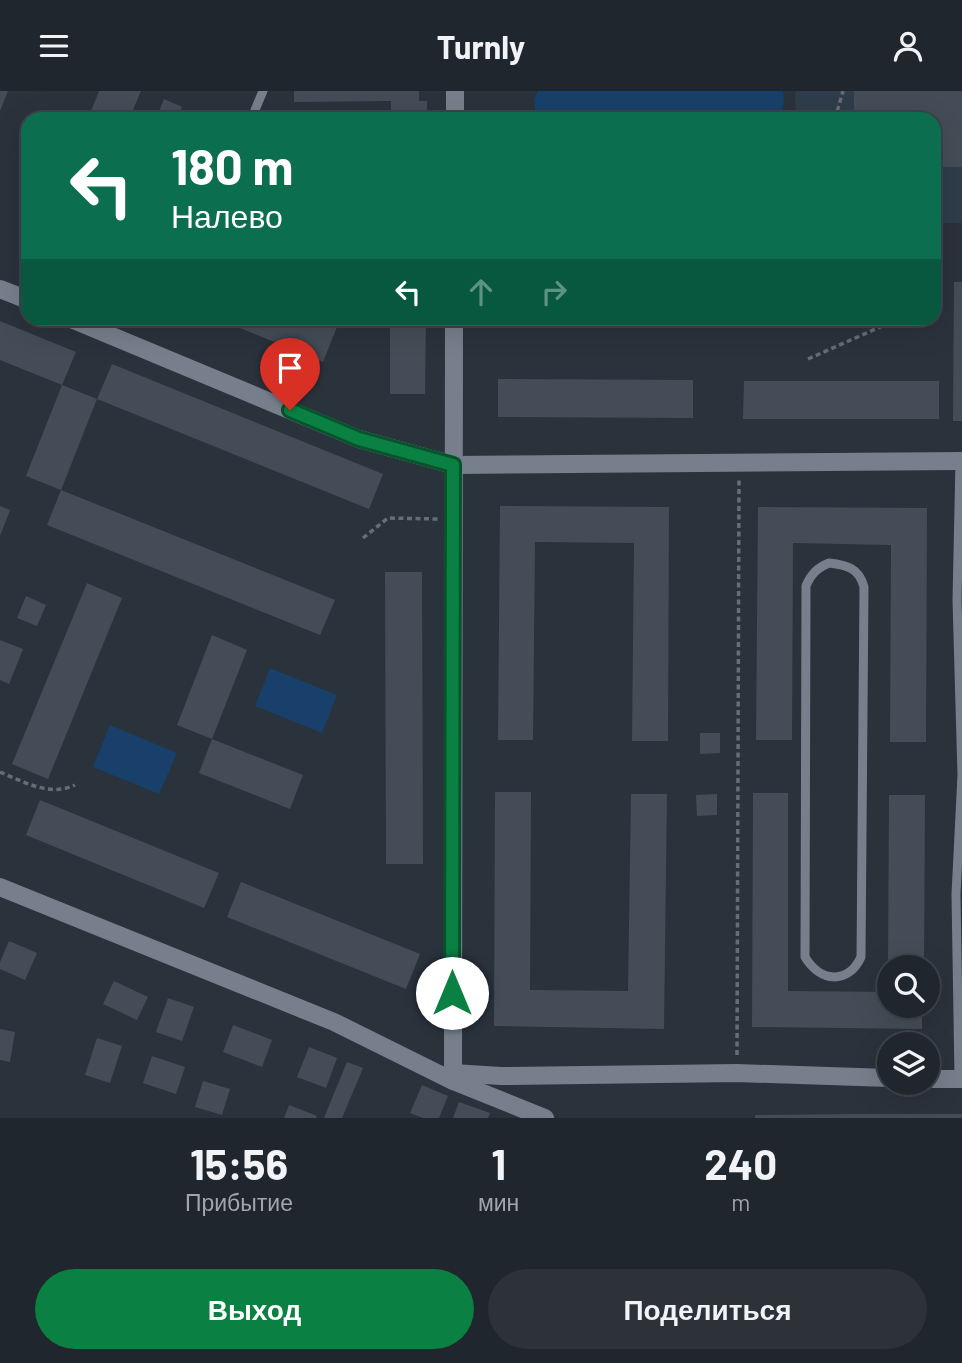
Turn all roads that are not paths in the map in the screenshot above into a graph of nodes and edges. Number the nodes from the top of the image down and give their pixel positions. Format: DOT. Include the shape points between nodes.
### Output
graph roads {
  1 [pos="263,91"];
  2 [pos="455,91"];
  3 [pos="255,110"];
  4 [pos="455,112"];
  5 [pos="0,289"];
  6 [pos="21,297"];
  7 [pos="88,326"];
  8 [pos="454,326"];
  9 [pos="961,461"];
  10 [pos="453,465"];
  11 [pos="806,586"];
  12 [pos="0,887"];
  13 [pos="453,1077"];
  14 [pos="877,1078"];
  15 [pos="940,1079"];
  16 [pos="960,1079"];
  17 [pos="545,1118"];
  1 -- 3 [label="lane"];
  2 -- 4 [label="street"];
  5 -- 6 [label="street"];
  7 -- 10 [label="street" via="359,439"];
  8 -- 10 [label="street"];
  9 -- 10 [label="street"];
  9 -- 16 [label="lane" via="957,600 962,775 956,894"];
  10 -- 13 [label="street"];
  11 -- 11 [label="lane" via="805,957 810,967 836,977 849,974 861,957 864,587 855,570 829,563 820,567"];
  12 -- 13 [label="street" via="334,1022"];
  13 -- 14 [label="street" via="737,1073"];
  13 -- 17 [label="street"];
  15 -- 16 [label="street"];
}
